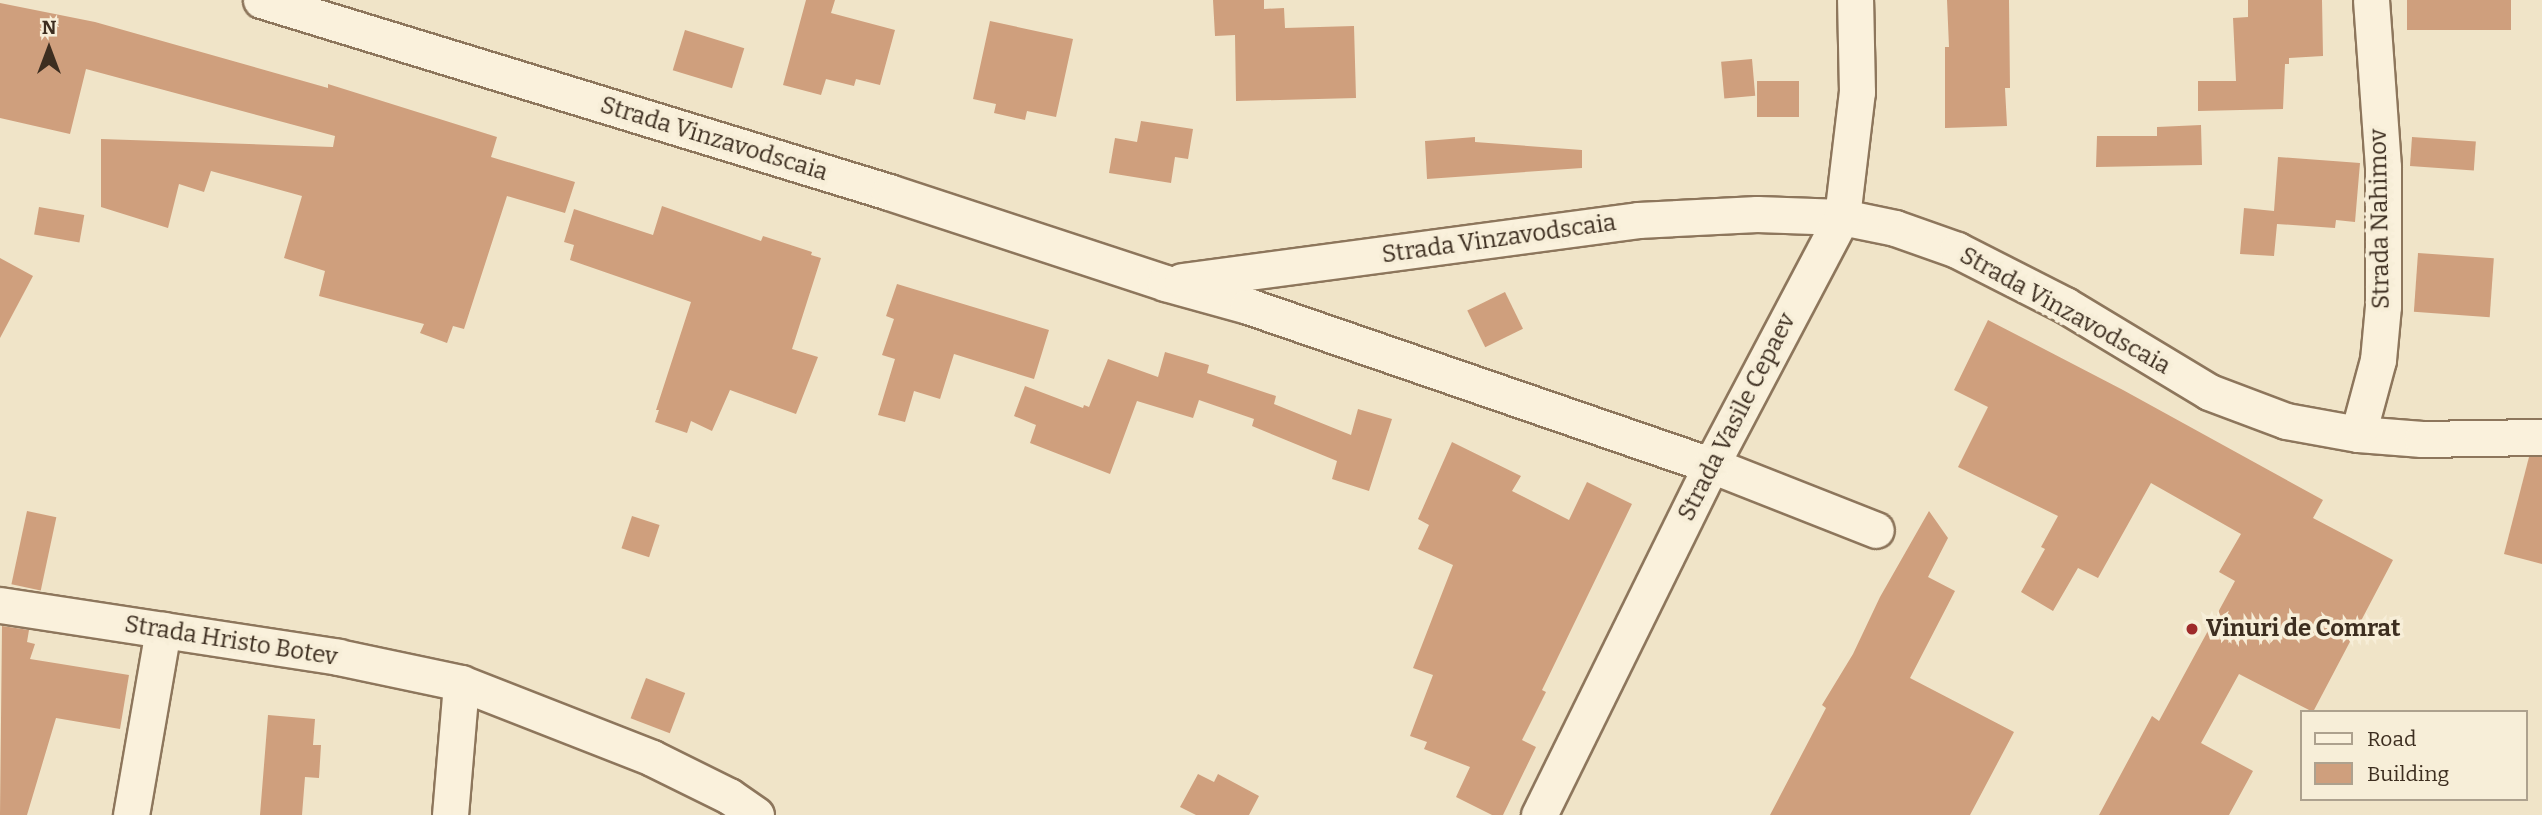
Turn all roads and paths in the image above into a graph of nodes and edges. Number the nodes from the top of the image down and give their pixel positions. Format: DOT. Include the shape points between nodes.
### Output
graph roads {
  1 [pos="261,0"];
  2 [pos="1855,0"];
  3 [pos="2371,0"];
  4 [pos="1842,217"];
  5 [pos="1165,283"];
  6 [pos="2358,435"];
  7 [pos="2542,438"];
  8 [pos="1711,465"];
  9 [pos="1876,530"];
  10 [pos="0,605"];
  11 [pos="163,630"];
  12 [pos="461,682"];
  13 [pos="131,815"];
  14 [pos="450,815"];
  15 [pos="756,815"];
  16 [pos="1539,815"];
  1 -- 5 [label="street, Strada Vinzavodscaia" via="889,192"];
  2 -- 4 [label="street, Strada Vasile Cepaev" via="1857,92"];
  3 -- 6 [label="street, Strada Nahimov" via="2382,167 2382,306 2378,360"];
  4 -- 5 [label="street, Strada Vinzavodscaia" via="1757,214 1638,220"];
  4 -- 6 [label="street, Strada Vinzavodscaia" via="1895,228 1957,250 2065,305 2209,391 2286,421"];
  4 -- 8 [label="street, Strada Vasile Cepaev"];
  5 -- 8 [label="street, Strada Vinzavodscaia" via="1300,324"];
  6 -- 7 [label="street, Strada Vinzavodscaia"];
  8 -- 9 [label="street, Strada Vinzavodscaia"];
  8 -- 16 [label="street, Strada Vasile Cepaev"];
  10 -- 11 [label="street, Strada Hristo Botev"];
  11 -- 12 [label="street, Strada Hristo Botev"];
  11 -- 13 [label="street"];
  12 -- 14 [label="street"];
  12 -- 15 [label="street, Strada Hristo Botev" via="652,758 729,796"];
}
